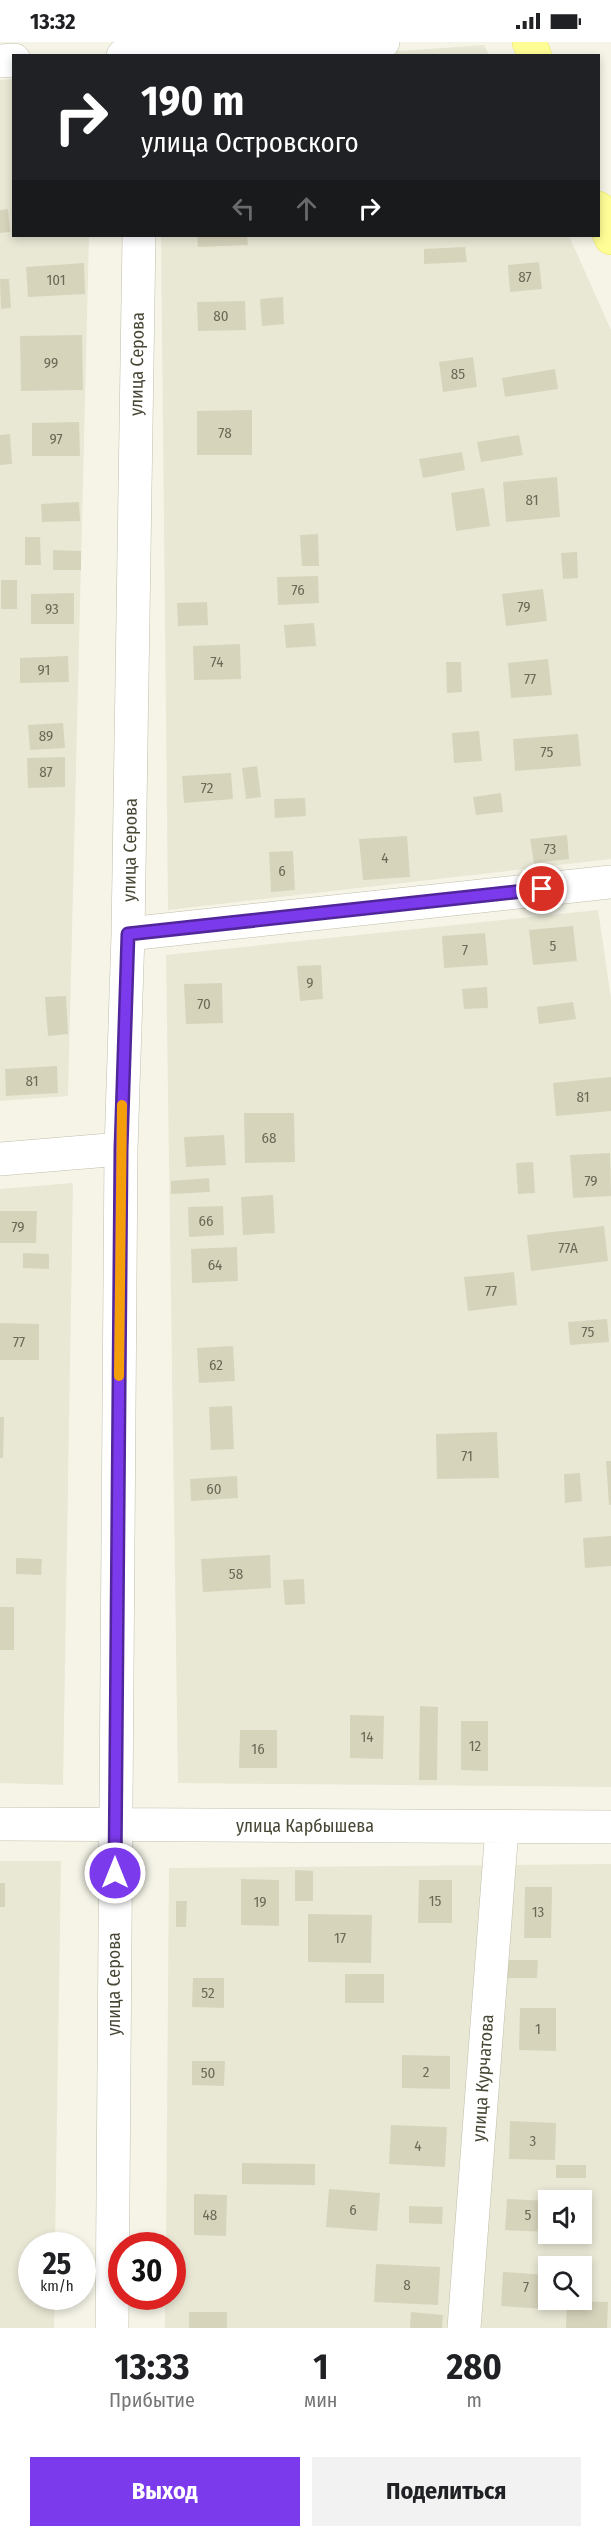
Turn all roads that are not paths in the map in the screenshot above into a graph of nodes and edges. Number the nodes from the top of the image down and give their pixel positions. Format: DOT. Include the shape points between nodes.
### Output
graph roads {
  1 [pos="383,42"];
  2 [pos="155,54"];
  3 [pos="600,213"];
  4 [pos="139,237"];
  5 [pos="611,238"];
  6 [pos="611,882"];
  7 [pos="128,934"];
  8 [pos="121,1149"];
  9 [pos="0,1159"];
  10 [pos="0,1824"];
  11 [pos="115,1825"];
  12 [pos="611,1827"];
  13 [pos="502,1828"];
  14 [pos="112,2328"];
  15 [pos="464,2328"];
  1 -- 2 [label="street"];
  3 -- 5 [label="main road"];
  4 -- 7 [label="street, улица Серова"];
  6 -- 7 [label="street"];
  7 -- 8 [label="street, улица Серова"];
  8 -- 9 [label="street"];
  8 -- 11 [label="street, улица Серова"];
  10 -- 11 [label="street, улица Карбышева"];
  11 -- 13 [label="street, улица Карбышева"];
  11 -- 14 [label="street, улица Серова"];
  12 -- 13 [label="street, улица Карбышева"];
  13 -- 15 [label="street, улица Курчатова"];
}
